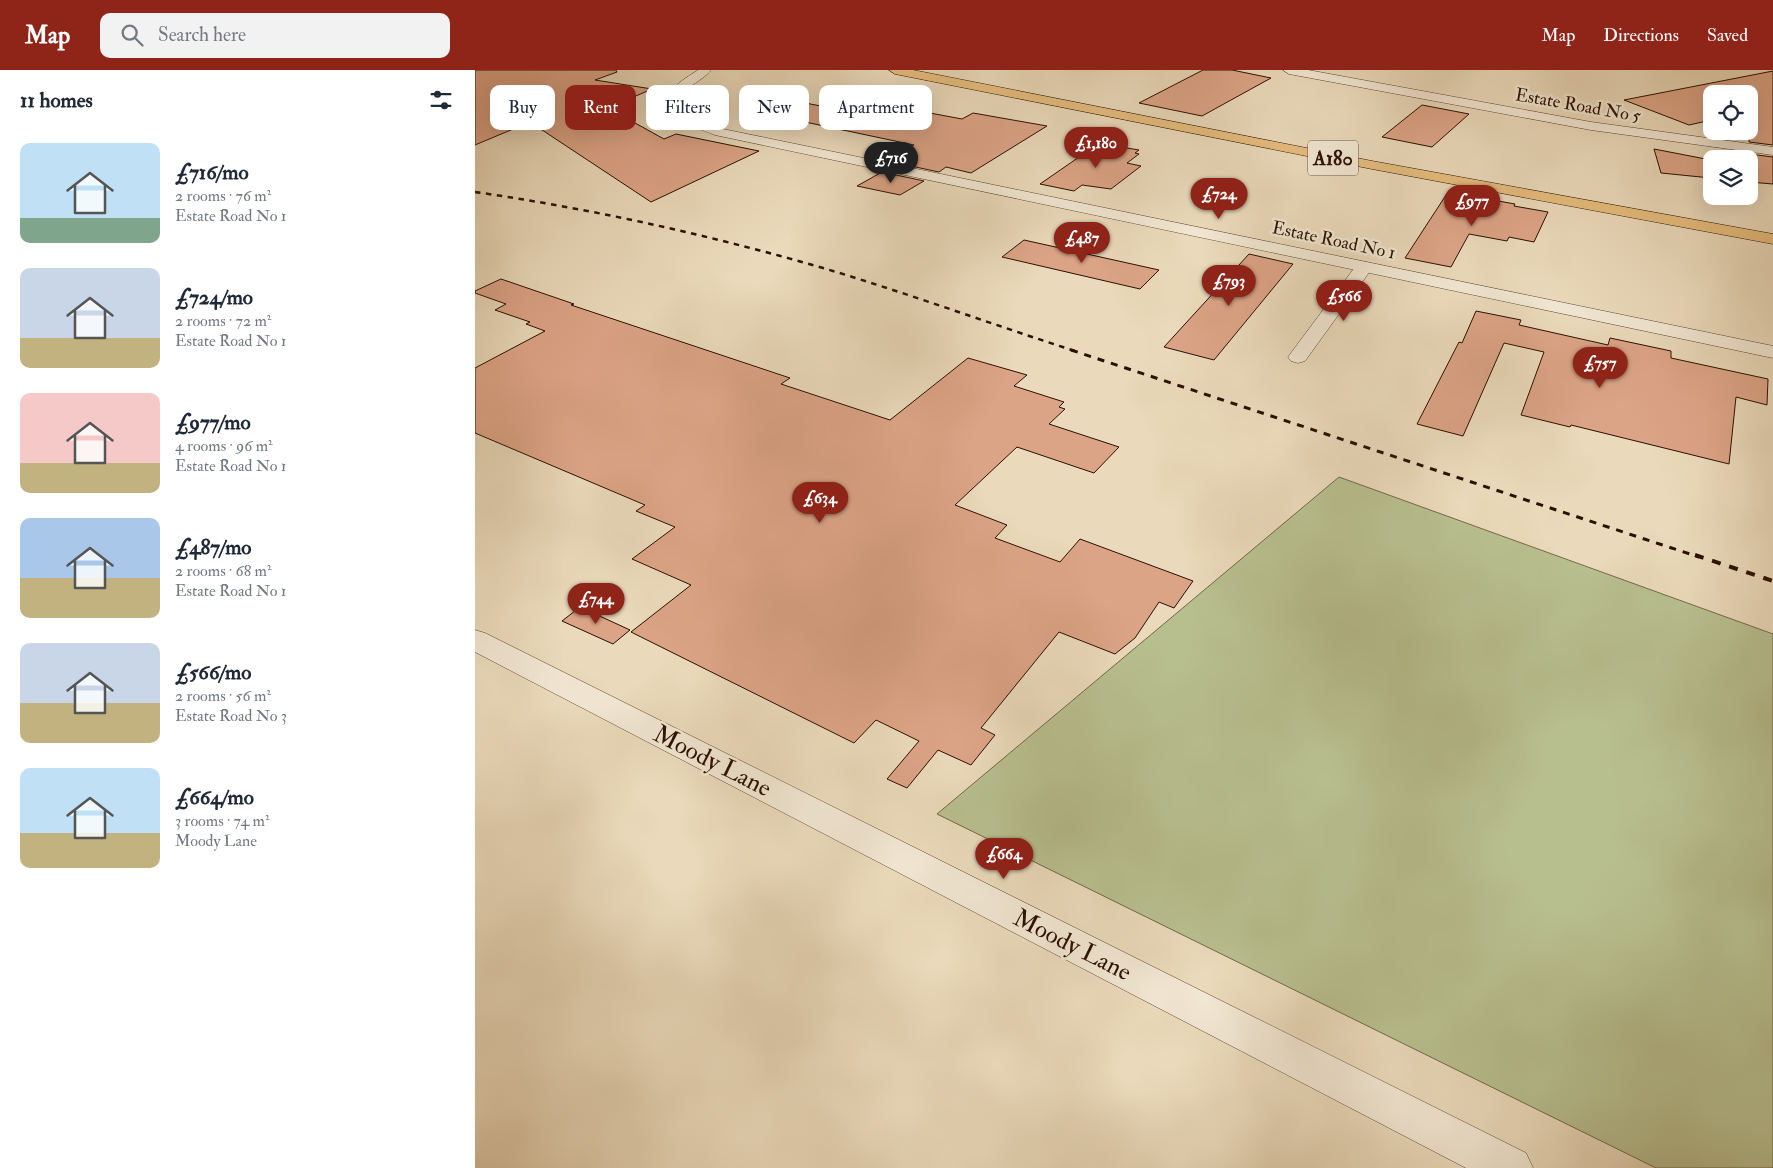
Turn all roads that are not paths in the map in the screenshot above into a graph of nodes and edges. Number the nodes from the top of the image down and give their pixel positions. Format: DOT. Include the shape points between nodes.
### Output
graph roads {
  1 [pos="895,70"];
  2 [pos="933,70"];
  3 [pos="1289,70"];
  4 [pos="707,71"];
  5 [pos="1773,150"];
  6 [pos="1773,228"];
  7 [pos="1773,238"];
  8 [pos="1364,267"];
  9 [pos="1773,352"];
  10 [pos="1298,357"];
  11 [pos="475,640"];
  12 [pos="1511,1168"];
  1 -- 7 [label="highway, A180" via="1333,158"];
  2 -- 6 [label="highway, A180" via="1361,154"];
  3 -- 5 [label="street, Estate Road No 5" via="1644,136"];
  4 -- 8 [label="street, Estate Road No 1" via="679,89 674,102 676,109 683,114 720,132"];
  8 -- 9 [label="street, Estate Road No 1"];
  8 -- 10 [label="street"];
  11 -- 12 [label="street, Moody Lane"];
}
